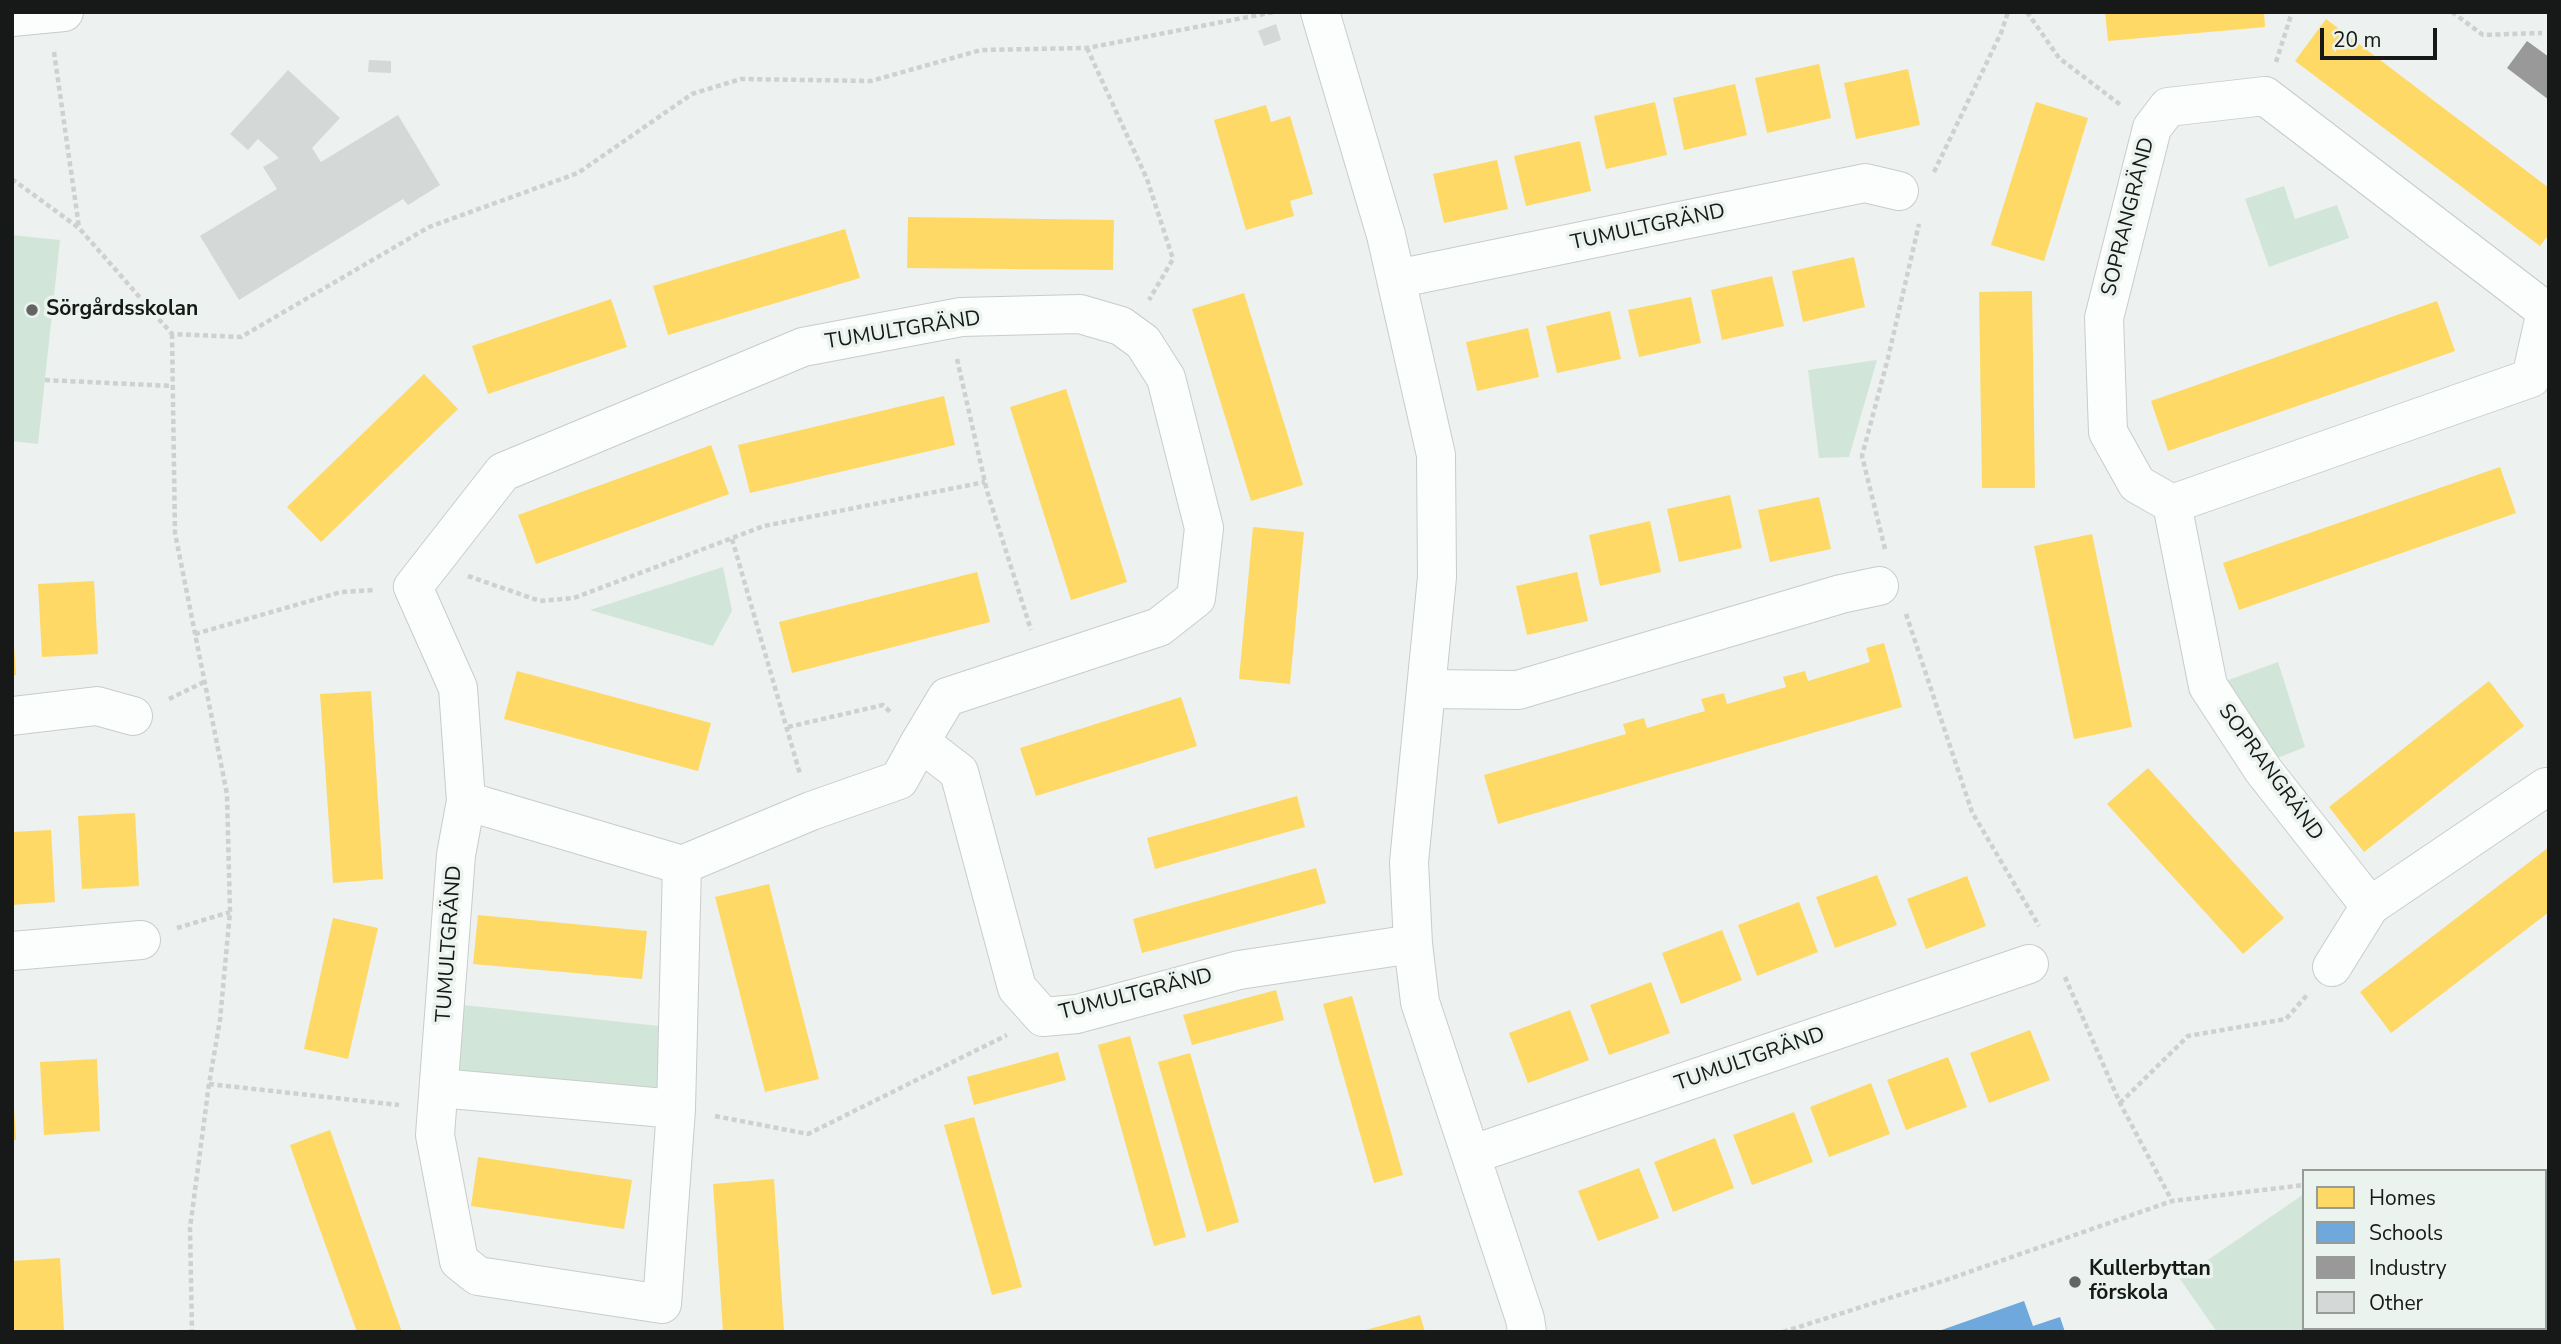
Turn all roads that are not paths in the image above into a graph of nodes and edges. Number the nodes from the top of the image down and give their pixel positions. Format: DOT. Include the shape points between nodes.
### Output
graph roads {
  1 [pos="1320,12"];
  2 [pos="12,16"];
  3 [pos="58,26"];
  4 [pos="1917,194"];
  5 [pos="1396,279"];
  6 [pos="2547,309"];
  7 [pos="2172,504"];
  8 [pos="1889,582"];
  9 [pos="1426,689"];
  10 [pos="12,716"];
  11 [pos="133,716"];
  12 [pos="920,742"];
  13 [pos="2546,787"];
  14 [pos="466,801"];
  15 [pos="682,865"];
  16 [pos="2371,906"];
  17 [pos="141,940"];
  18 [pos="1413,944"];
  19 [pos="12,951"];
  20 [pos="2045,956"];
  21 [pos="2332,967"];
  22 [pos="438,1099"];
  23 [pos="676,1109"];
  24 [pos="1471,1155"];
  25 [pos="663,1318"];
  26 [pos="1526,1329"];
  1 -- 5 [label="street"];
  2 -- 3 [label="street"];
  4 -- 5 [label="street, TUMULTGRÄND" via="1865,183"];
  5 -- 9 [label="street" via="1436,455 1437,577"];
  6 -- 7 [label="street" via="2531,379"];
  6 -- 7 [label="street, SOPRANGRÄND" via="2265,96 2168,107 2151,128 2104,318 2108,432 2137,484"];
  7 -- 16 [label="street, SOPRANGRÄND" via="2208,686 2263,770"];
  8 -- 9 [label="street" via="1518,690"];
  9 -- 18 [label="street" via="1409,863"];
  10 -- 11 [label="street" via="97,706"];
  12 -- 14 [label="street, TUMULTGRÄND" via="947,697 1159,627 1196,598 1204,528 1166,378 1143,342 1121,326 1080,314 961,317 803,347 503,472 422,575 458,688"];
  12 -- 15 [label="street, TUMULTGRÄND" via="898,780"];
  12 -- 18 [label="street, TUMULTGRÄND" via="959,772 1017,988 1043,1017 1076,1014 1239,970"];
  13 -- 16 [label="street"];
  14 -- 15 [label="street"];
  14 -- 22 [label="street, TUMULTGRÄND" via="456,855"];
  15 -- 23 [label="street, TUMULTGRÄND"];
  16 -- 21 [label="street"];
  17 -- 19 [label="street"];
  18 -- 24 [label="street" via="1420,1002"];
  20 -- 24 [label="street, TUMULTGRÄND"];
  22 -- 23 [label="street"];
  22 -- 25 [label="street, TUMULTGRÄND" via="435,1135 459,1261 478,1276"];
  23 -- 25 [label="street, TUMULTGRÄND"];
  24 -- 26 [label="street"];
}
